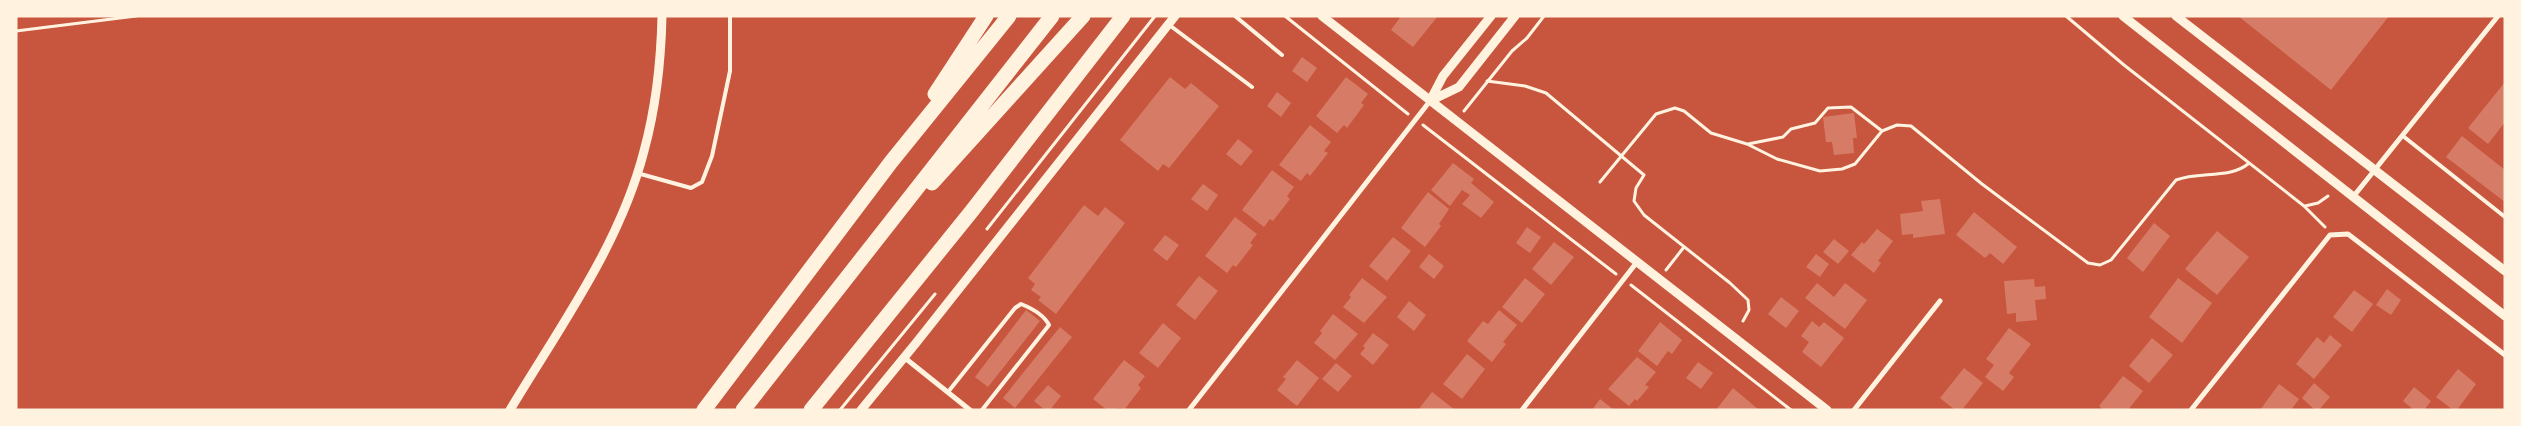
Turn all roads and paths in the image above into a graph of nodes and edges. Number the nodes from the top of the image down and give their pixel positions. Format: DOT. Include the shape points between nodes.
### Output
graph roads {
  1 [pos="136,16"];
  2 [pos="662,16"];
  3 [pos="730,16"];
  4 [pos="986,16"];
  5 [pos="1009,16"];
  6 [pos="1052,16"];
  7 [pos="1083,16"];
  8 [pos="1123,16"];
  9 [pos="1155,16"];
  10 [pos="1175,16"];
  11 [pos="1235,16"];
  12 [pos="1285,16"];
  13 [pos="1322,16"];
  14 [pos="1491,16"];
  15 [pos="1515,16"];
  16 [pos="1544,16"];
  17 [pos="2066,16"];
  18 [pos="2123,16"];
  19 [pos="2176,16"];
  20 [pos="2498,16"];
  21 [pos="1168,24"];
  22 [pos="16,31"];
  23 [pos="1282,54"];
  24 [pos="1487,81"];
  25 [pos="1252,87"];
  26 [pos="1430,100"];
  27 [pos="1469,106"];
  28 [pos="1404,111"];
  29 [pos="1430,130"];
  30 [pos="1882,131"];
  31 [pos="2403,136"];
  32 [pos="1747,144"];
  33 [pos="1620,155"];
  34 [pos="891,162"];
  35 [pos="2248,164"];
  36 [pos="2375,170"];
  37 [pos="637,173"];
  38 [pos="1600,182"];
  39 [pos="2328,196"];
  40 [pos="2353,197"];
  41 [pos="2304,206"];
  42 [pos="2505,216"];
  43 [pos="986,231"];
  44 [pos="2330,235"];
  45 [pos="1637,262"];
  46 [pos="1612,271"];
  47 [pos="2505,271"];
  48 [pos="847,277"];
  49 [pos="1638,290"];
  50 [pos="938,292"];
  51 [pos="1940,300"];
  52 [pos="2505,316"];
  53 [pos="1743,321"];
  54 [pos="2505,355"];
  55 [pos="905,358"];
  56 [pos="948,392"];
  57 [pos="510,410"];
  58 [pos="704,410"];
  59 [pos="743,410"];
  60 [pos="811,410"];
  61 [pos="840,410"];
  62 [pos="861,410"];
  63 [pos="970,410"];
  64 [pos="982,410"];
  65 [pos="1189,410"];
  66 [pos="1522,410"];
  67 [pos="1791,410"];
  68 [pos="1827,410"];
  69 [pos="1854,410"];
  70 [pos="2191,410"];
  1 -- 22 [label="path"];
  2 -- 37 [label="street" via="652,113"];
  3 -- 37 [label="lane" via="730,71 712,156 702,182 691,188"];
  4 -- 34 [label="highway"];
  5 -- 34 [label="highway"];
  6 -- 48 [label="highway"];
  7 -- 48 [label="highway"];
  8 -- 60 [label="highway" via="971,212"];
  9 -- 43 [label="path"];
  10 -- 21 [label="street"];
  11 -- 23 [label="lane"];
  12 -- 28 [label="path"];
  13 -- 26 [label="street"];
  14 -- 26 [label="street" via="1443,76"];
  15 -- 26 [label="street" via="1459,87"];
  16 -- 24 [label="path"];
  17 -- 35 [label="path"];
  18 -- 40 [label="street"];
  19 -- 36 [label="street"];
  20 -- 31 [label="street"];
  21 -- 25 [label="lane"];
  21 -- 55 [label="street"];
  24 -- 27 [label="path"];
  24 -- 33 [label="path" via="1525,86 1546,93"];
  26 -- 45 [label="street"];
  26 -- 65 [label="street"];
  29 -- 46 [label="path"];
  30 -- 32 [label="path" via="1851,107 1828,108 1815,123 1791,129 1783,137"];
  30 -- 32 [label="path" via="1855,164 1842,169 1820,171 1777,159"];
  30 -- 35 [label="path" via="1897,125 1911,126 2088,263 2100,265 2111,260 2176,180 2240,170"];
  31 -- 36 [label="street"];
  31 -- 42 [label="lane"];
  32 -- 33 [label="path" via="1711,133 1684,111 1675,108 1656,114"];
  33 -- 38 [label="path"];
  33 -- 53 [label="path" via="1644,175 1636,188 1634,201 1644,215 1748,300 1749,310"];
  34 -- 58 [label="highway"];
  35 -- 41 [label="path"];
  36 -- 40 [label="street"];
  36 -- 47 [label="street"];
  37 -- 57 [label="street" via="605,249"];
  39 -- 41 [label="path" via="2318,203"];
  40 -- 52 [label="street"];
  41 -- 44 [label="path"];
  44 -- 54 [label="street" via="2348,234"];
  44 -- 70 [label="street"];
  45 -- 66 [label="street"];
  45 -- 68 [label="street"];
  48 -- 59 [label="highway"];
  49 -- 67 [label="path"];
  50 -- 61 [label="path"];
  51 -- 69 [label="street"];
  55 -- 56 [label="street"];
  55 -- 62 [label="street"];
  56 -- 63 [label="street"];
  56 -- 64 [label="lane" via="1015,308 1021,304 1029,307 1049,325"];
}
